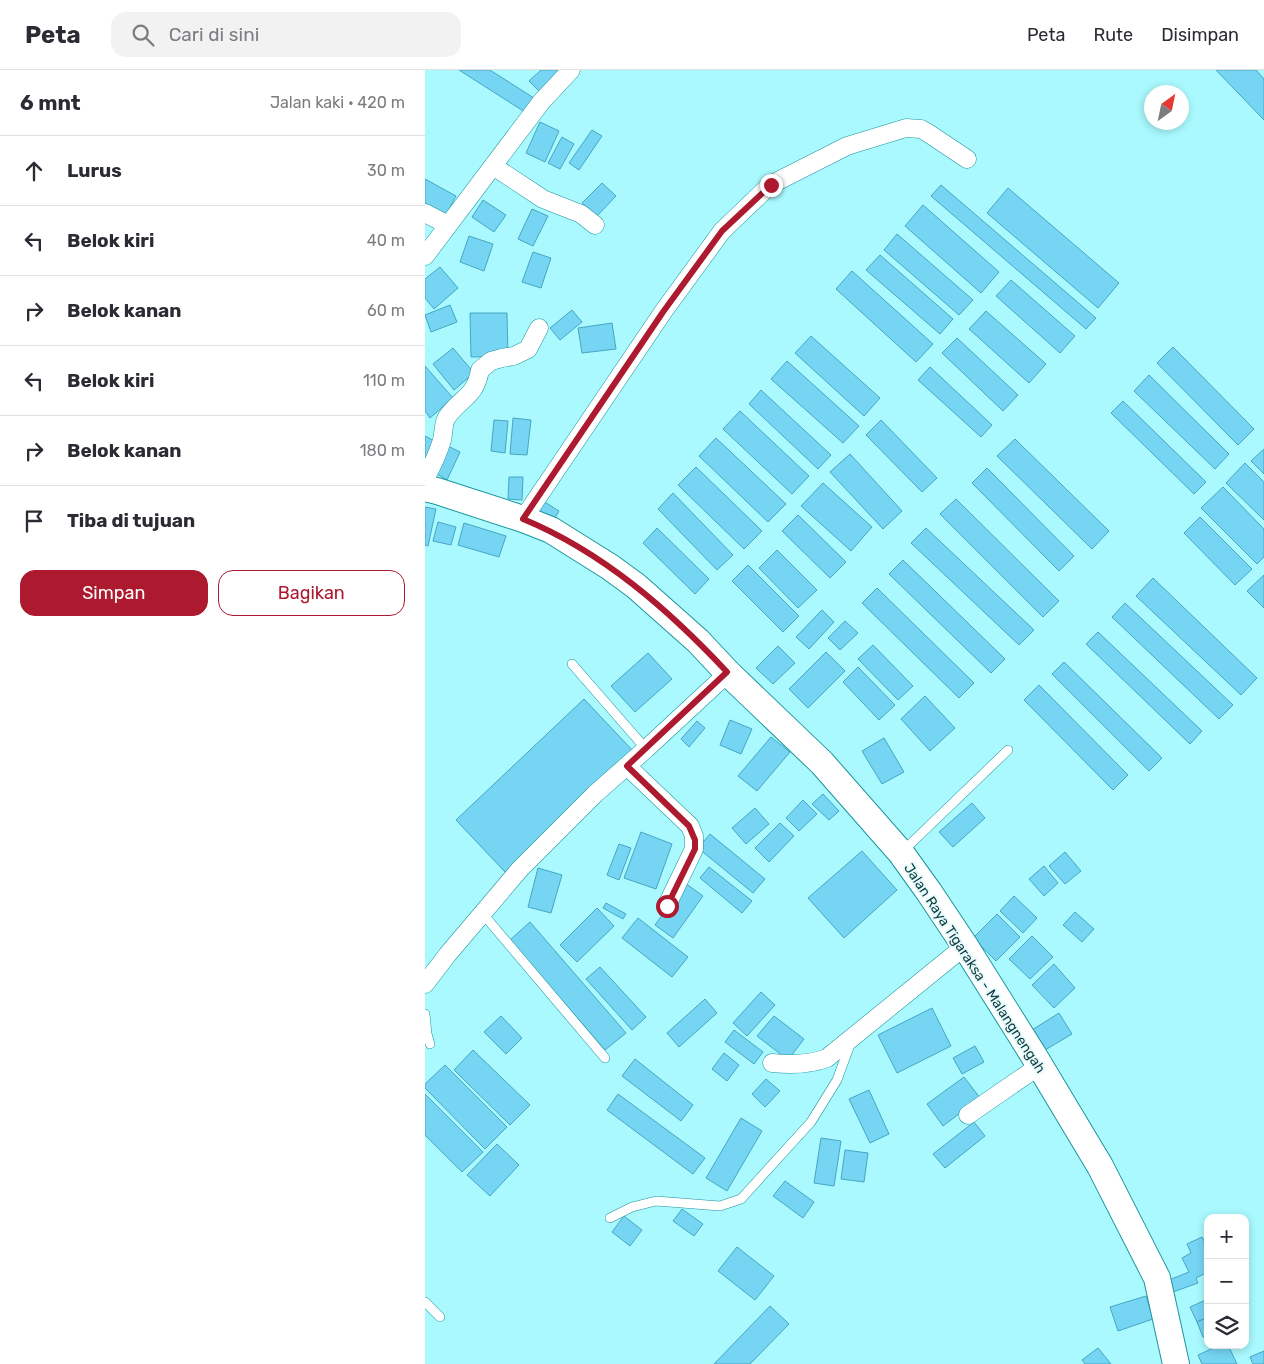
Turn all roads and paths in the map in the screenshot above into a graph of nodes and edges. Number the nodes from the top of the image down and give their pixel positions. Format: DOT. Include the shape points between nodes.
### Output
graph roads {
  1 [pos="571,70"];
  2 [pos="967,159"];
  3 [pos="493,166"];
  4 [pos="425,213"];
  5 [pos="448,225"];
  6 [pos="595,225"];
  7 [pos="425,256"];
  8 [pos="539,328"];
  9 [pos="425,479"];
  10 [pos="425,488"];
  11 [pos="523,519"];
  12 [pos="572,664"];
  13 [pos="727,672"];
  14 [pos="646,749"];
  15 [pos="1008,750"];
  16 [pos="627,766"];
  17 [pos="901,853"];
  18 [pos="667,906"];
  19 [pos="483,914"];
  20 [pos="965,946"];
  21 [pos="425,984"];
  22 [pos="425,1014"];
  23 [pos="853,1038"];
  24 [pos="430,1044"];
  25 [pos="605,1058"];
  26 [pos="772,1063"];
  27 [pos="1039,1066"];
  28 [pos="967,1115"];
  29 [pos="610,1218"];
  30 [pos="425,1302"];
  31 [pos="440,1317"];
  32 [pos="1175,1364"];
  1 -- 3 [label="street" via="542,101"];
  2 -- 11 [label="street" via="928,133 905,128 847,146 771,185 722,231"];
  3 -- 5 [label="street"];
  3 -- 6 [label="street" via="543,199 581,214"];
  4 -- 5 [label="street"];
  5 -- 7 [label="street"];
  8 -- 9 [label="street" via="528,349 491,361 480,370 471,393 445,420 443,438"];
  10 -- 11 [label="main road, Jalan Raya Tigaraksa - Malangnengah"];
  11 -- 13 [label="main road, Jalan Raya Tigaraksa - Malangnengah" via="551,530 623,577 698,641"];
  12 -- 14 [label="lane"];
  13 -- 14 [label="street"];
  13 -- 17 [label="main road, Jalan Raya Tigaraksa - Malangnengah" via="822,763"];
  14 -- 16 [label="street"];
  15 -- 17 [label="lane"];
  16 -- 18 [label="street" via="689,826 694,836 695,849"];
  16 -- 19 [label="street" via="520,869"];
  17 -- 20 [label="main road, Jalan Raya Tigaraksa - Malangnengah"];
  19 -- 21 [label="street"];
  19 -- 25 [label="lane"];
  20 -- 23 [label="street"];
  20 -- 27 [label="main road, Jalan Raya Tigaraksa - Malangnengah"];
  22 -- 24 [label="lane"];
  23 -- 26 [label="street" via="819,1061 792,1065"];
  23 -- 29 [label="lane" via="837,1080 811,1122 741,1199 720,1206 656,1201 632,1207"];
  27 -- 28 [label="street"];
  27 -- 32 [label="main road, Jalan Raya Tigaraksa - Malangnengah" via="1100,1166 1149,1260 1160,1287"];
  30 -- 31 [label="lane"];
}
